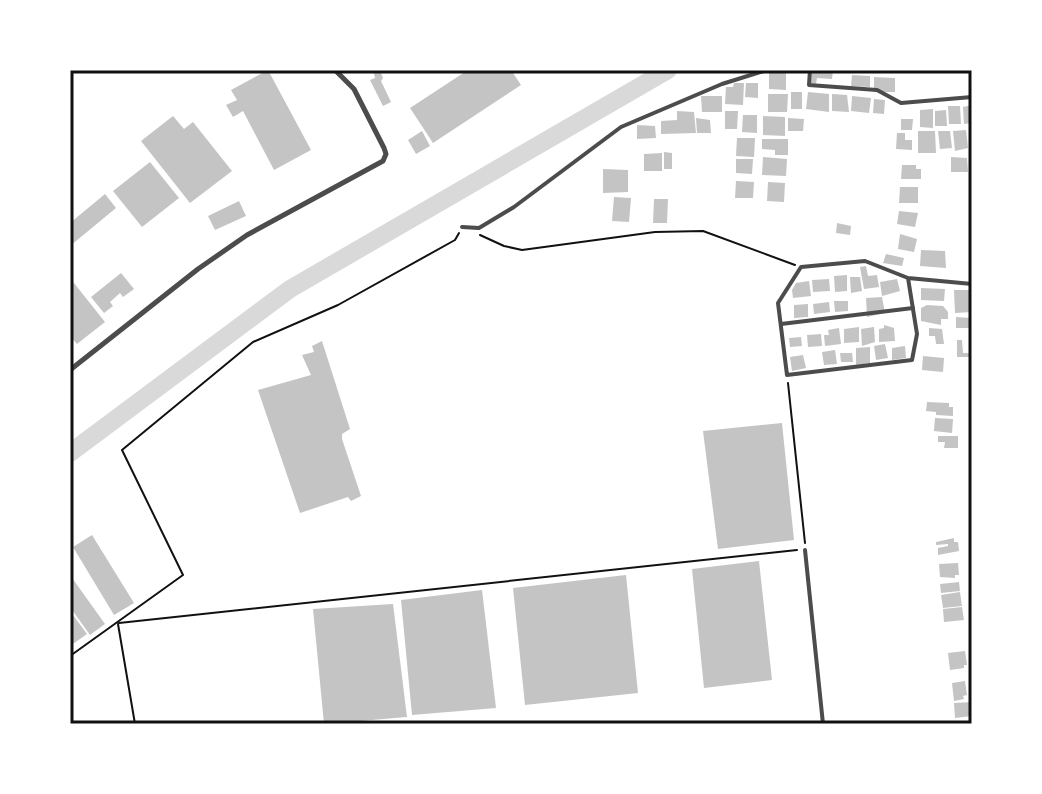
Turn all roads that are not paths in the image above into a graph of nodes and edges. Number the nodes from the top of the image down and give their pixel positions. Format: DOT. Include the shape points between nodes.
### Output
graph roads {
  1 [pos="335,70"];
  2 [pos="767,70"];
  3 [pos="810,70"];
  4 [pos="972,97"];
  5 [pos="462,227"];
  6 [pos="908,278"];
  7 [pos="972,284"];
  8 [pos="913,308"];
  9 [pos="781,324"];
  10 [pos="70,370"];
  11 [pos="805,550"];
  12 [pos="823,724"];
  1 -- 10 [label="street" via="354,89 384,148 383,161 247,235"];
  2 -- 5 [label="street" via="621,127 514,207 479,228"];
  3 -- 4 [label="street" via="809,85 877,90 901,103"];
  6 -- 7 [label="street"];
  6 -- 8 [label="street"];
  6 -- 9 [label="street" via="865,261 801,267 778,303"];
  8 -- 9 [label="street"];
  8 -- 9 [label="street" via="917,334 912,360 787,375"];
  11 -- 12 [label="street"];
}
